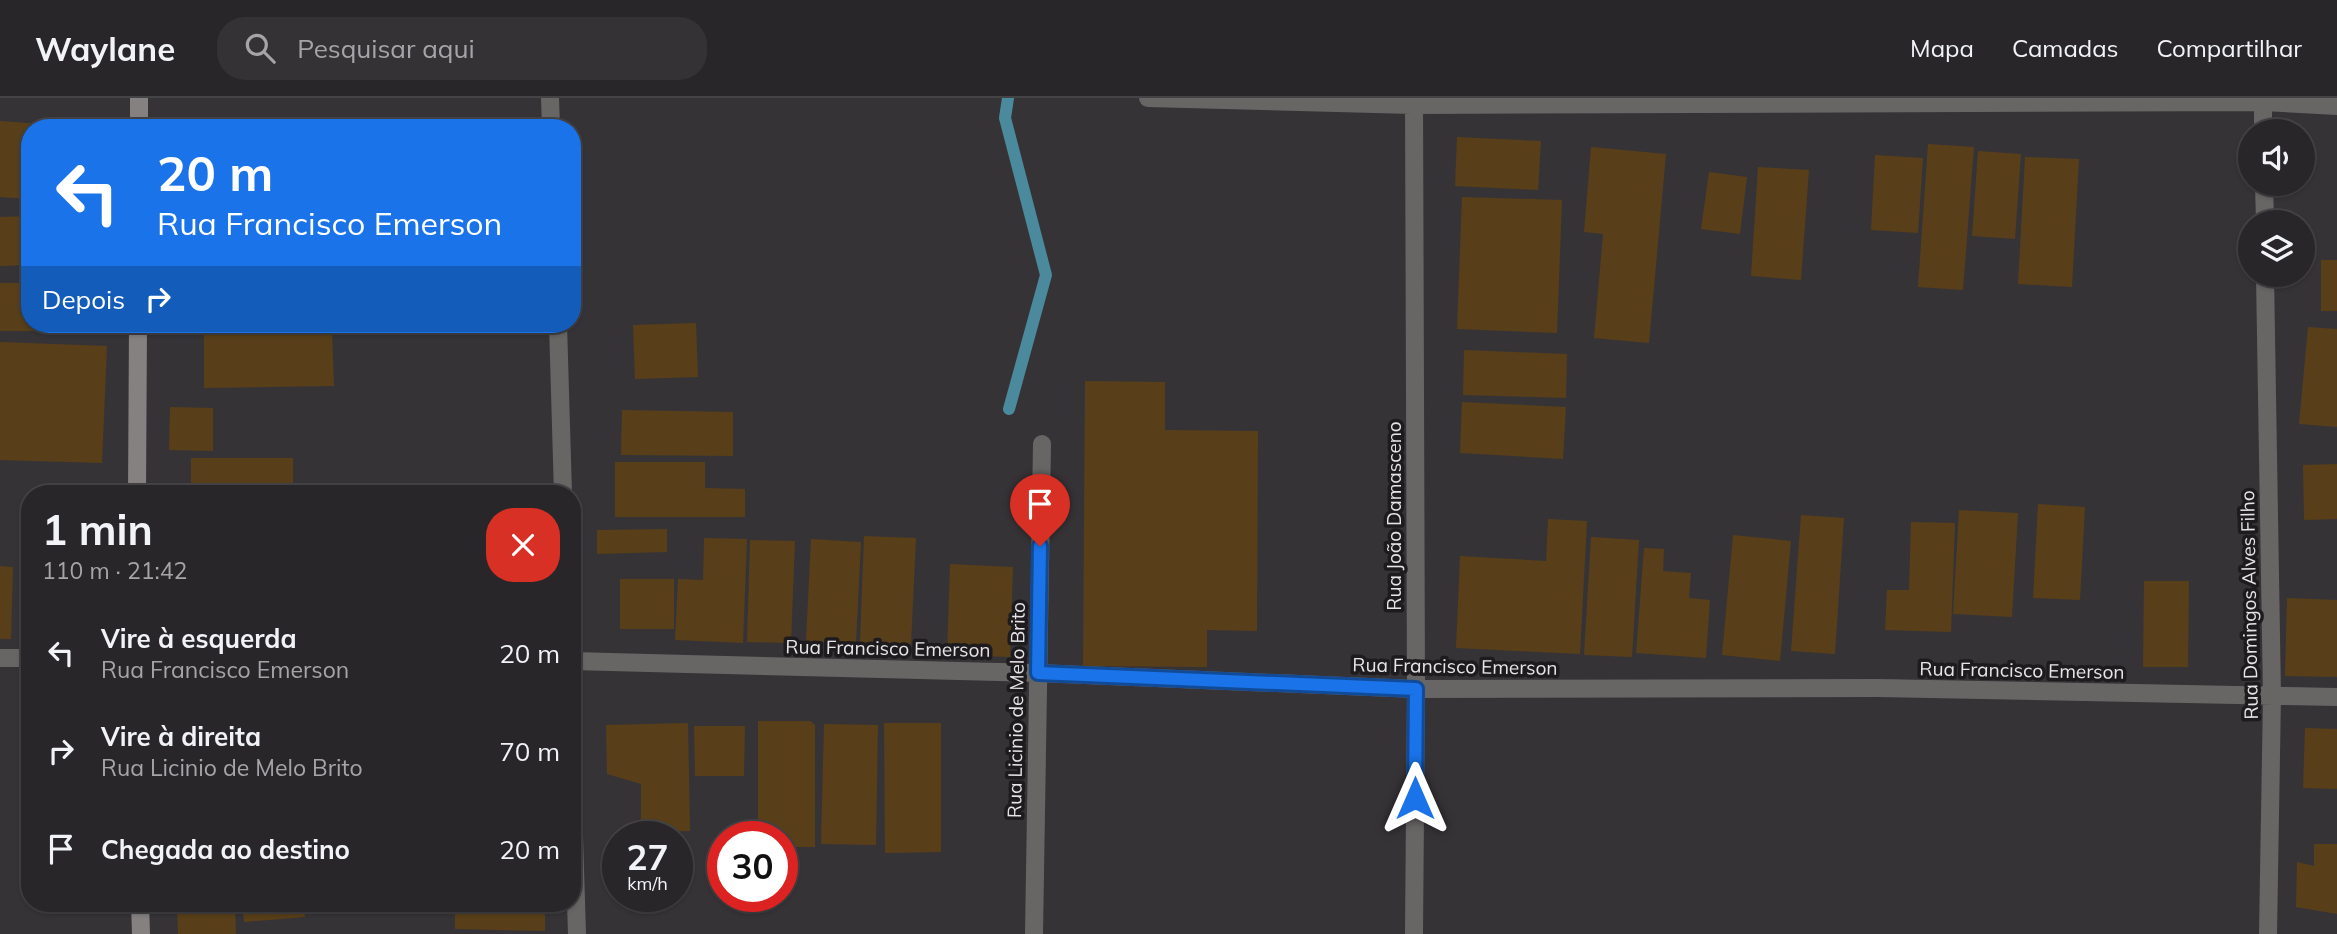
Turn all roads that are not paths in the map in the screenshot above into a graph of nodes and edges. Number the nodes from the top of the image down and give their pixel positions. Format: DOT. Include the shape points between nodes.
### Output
graph roads {
  1 [pos="139,98"];
  2 [pos="550,98"];
  3 [pos="1148,98"];
  4 [pos="2263,100"];
  5 [pos="1413,101"];
  6 [pos="2337,106"];
  7 [pos="139,119"];
  8 [pos="551,119"];
  9 [pos="2263,119"];
  10 [pos="2265,287"];
  11 [pos="138,333"];
  12 [pos="558,333"];
  13 [pos="1042,444"];
  14 [pos="137,485"];
  15 [pos="564,485"];
  16 [pos="0,657"];
  17 [pos="21,658"];
  18 [pos="581,661"];
  19 [pos="1038,673"];
  20 [pos="1416,689"];
  21 [pos="2272,696"];
  22 [pos="2337,697"];
  23 [pos="140,912"];
  24 [pos="576,912"];
  25 [pos="141,934"];
  26 [pos="577,934"];
  27 [pos="1034,934"];
  28 [pos="1414,934"];
  29 [pos="2268,934"];
  1 -- 7 [label="main road"];
  2 -- 8 [label="street"];
  3 -- 5 [label="street"];
  4 -- 5 [label="street"];
  4 -- 6 [label="street"];
  4 -- 9 [label="street"];
  5 -- 20 [label="street, Rua João Damasceno"];
  10 -- 21 [label="street, Rua Domingos Alves Filho"];
  11 -- 14 [label="main road"];
  12 -- 15 [label="street"];
  13 -- 19 [label="street, Rua Licinio de Melo Brito"];
  16 -- 17 [label="street"];
  18 -- 19 [label="street, Rua Francisco Emerson"];
  19 -- 20 [label="street, Rua Francisco Emerson"];
  19 -- 27 [label="street, Rua Licinio de Melo Brito"];
  20 -- 21 [label="street, Rua Francisco Emerson" via="1878,688"];
  20 -- 28 [label="street, Rua João Damasceno"];
  21 -- 22 [label="street, Rua Francisco Emerson"];
  21 -- 29 [label="street, Rua Domingos Alves Filho"];
  23 -- 25 [label="main road"];
  24 -- 26 [label="street"];
}
